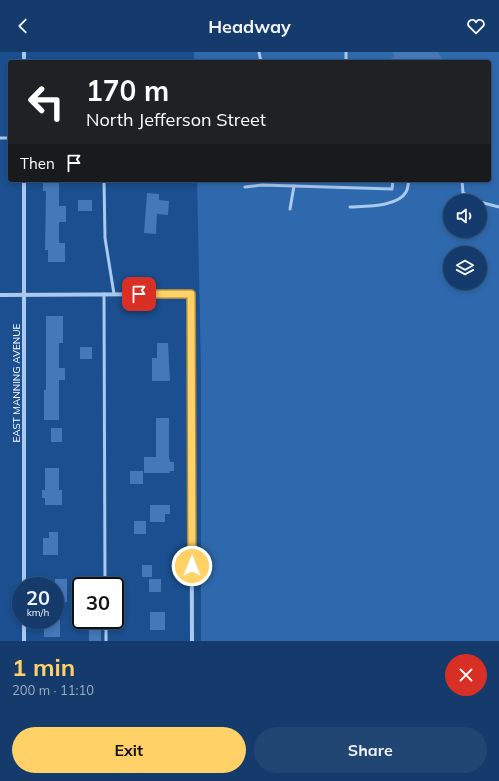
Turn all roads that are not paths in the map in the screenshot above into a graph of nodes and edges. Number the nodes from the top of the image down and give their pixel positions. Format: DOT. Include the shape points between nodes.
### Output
graph roads {
  1 [pos="24,182"];
  2 [pos="104,182"];
  3 [pos="393,182"];
  4 [pos="408,182"];
  5 [pos="462,182"];
  6 [pos="245,186"];
  7 [pos="294,186"];
  8 [pos="465,194"];
  9 [pos="487,203"];
  10 [pos="350,207"];
  11 [pos="499,207"];
  12 [pos="290,209"];
  13 [pos="24,294"];
  14 [pos="104,294"];
  15 [pos="114,294"];
  16 [pos="0,295"];
  17 [pos="24,577"];
  18 [pos="105,577"];
  19 [pos="24,629"];
  20 [pos="106,629"];
  21 [pos="24,641"];
  22 [pos="106,641"];
  23 [pos="192,641"];
  1 -- 13 [label="street, EAST MANNING AVENUE"];
  2 -- 15 [label="lane" via="105,238"];
  3 -- 7 [label="lane" via="392,189"];
  4 -- 10 [label="lane" via="406,192 398,200 385,204"];
  5 -- 8 [label="lane"];
  6 -- 7 [label="lane"];
  7 -- 12 [label="lane"];
  9 -- 11 [label="lane"];
  13 -- 14 [label="street"];
  13 -- 16 [label="street"];
  13 -- 17 [label="street, EAST MANNING AVENUE"];
  14 -- 15 [label="street"];
  14 -- 18 [label="lane"];
  15 -- 23 [label="street" via="191,294"];
  19 -- 21 [label="street"];
  20 -- 22 [label="lane"];
}
